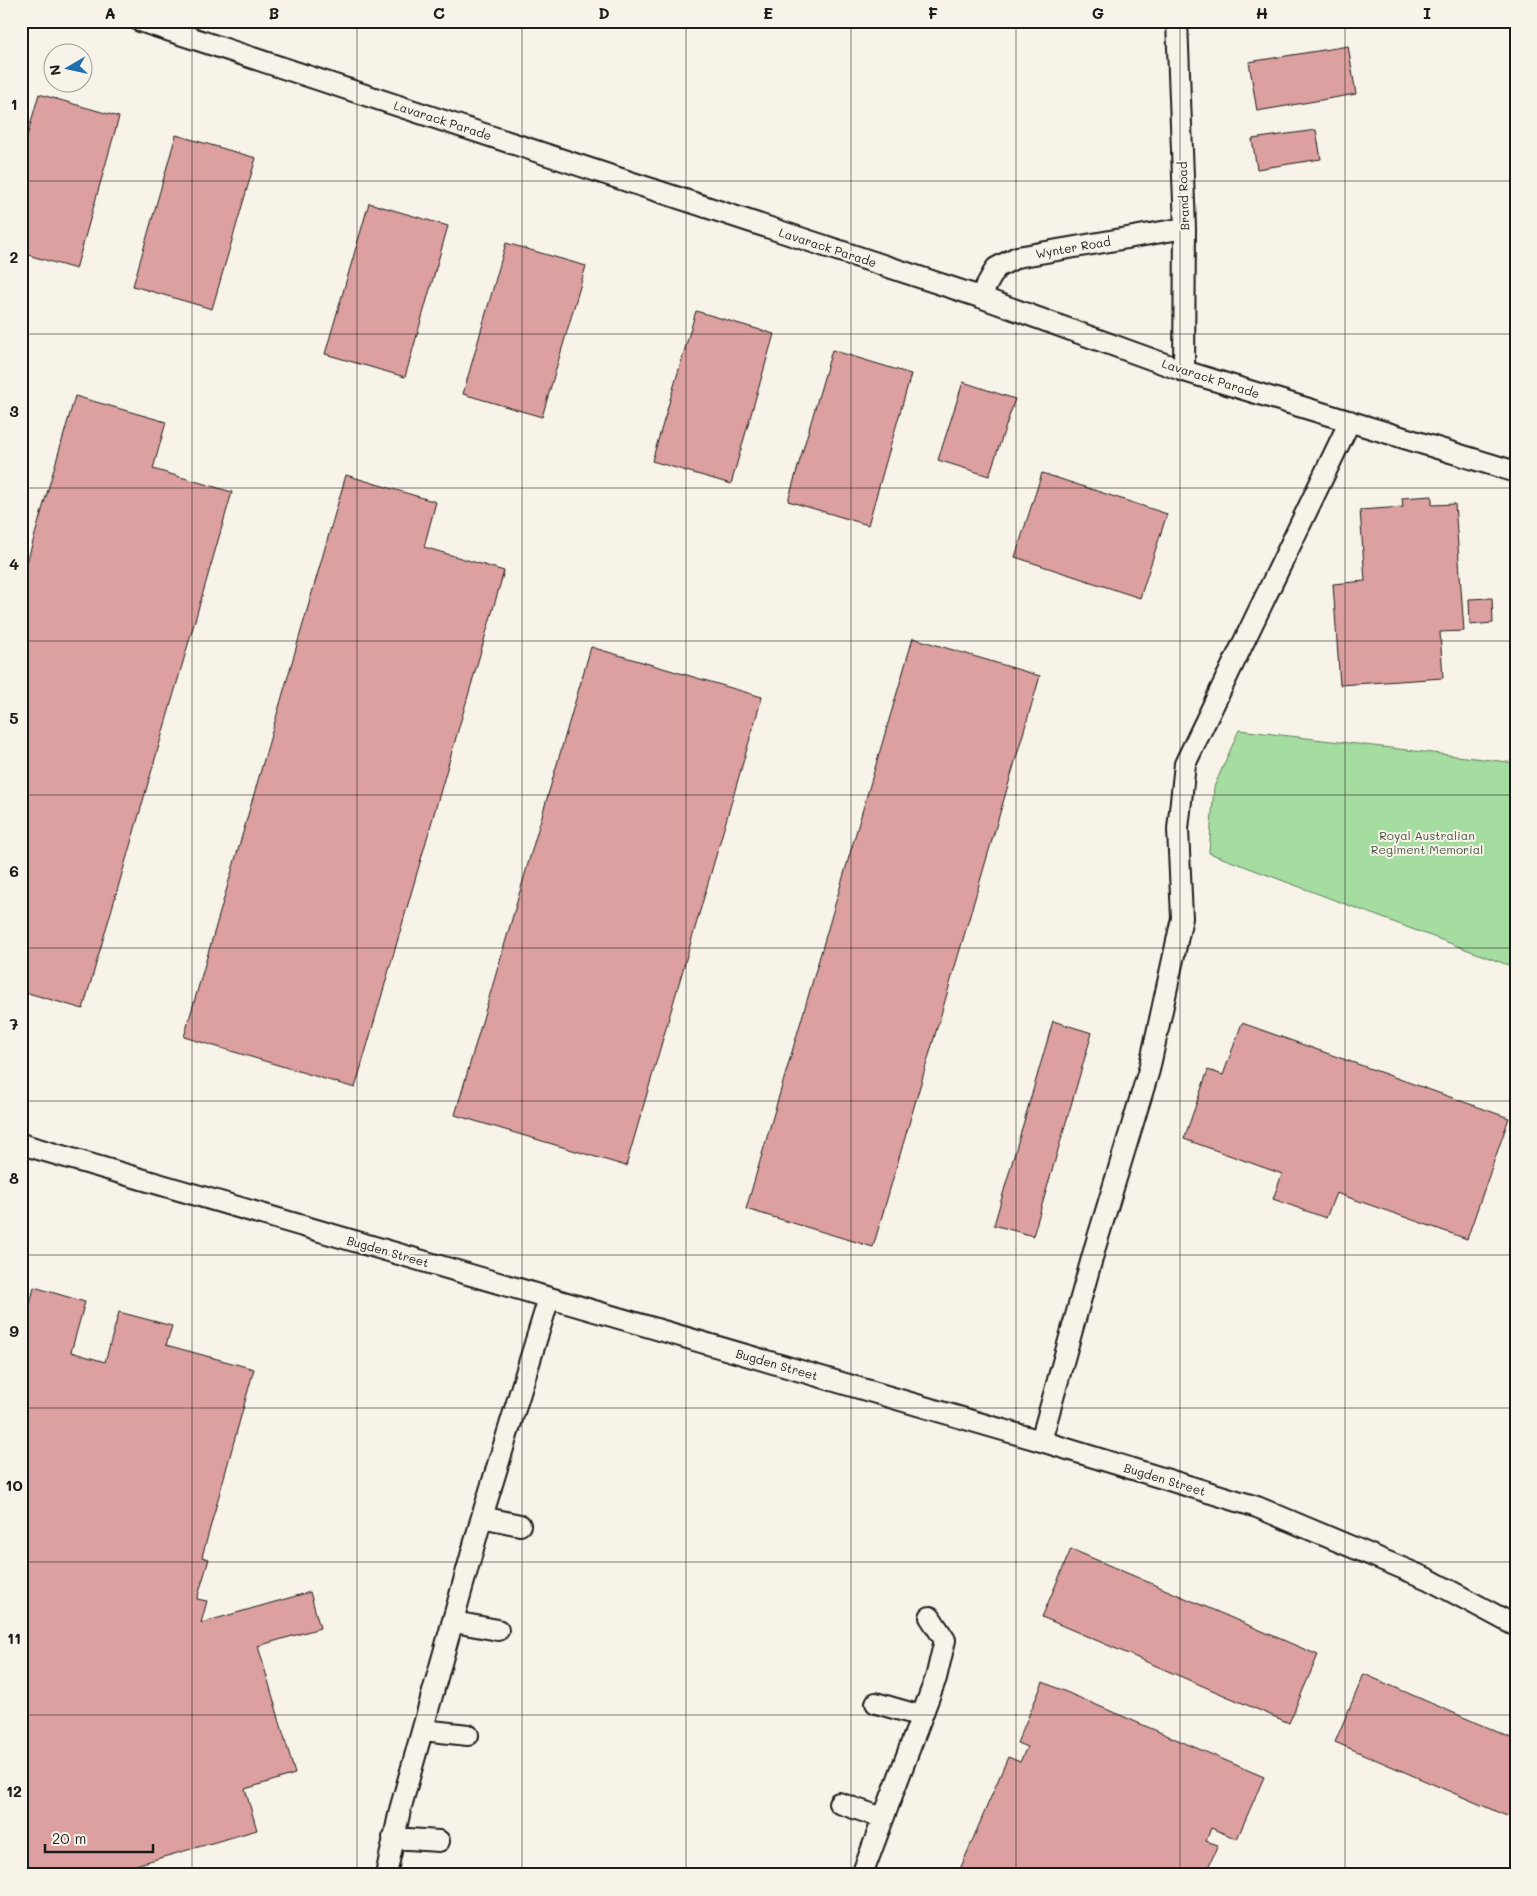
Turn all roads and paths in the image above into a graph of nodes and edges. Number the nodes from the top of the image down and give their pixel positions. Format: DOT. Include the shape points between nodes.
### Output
graph roads {
  1 [pos="140,21"];
  2 [pos="1177,21"];
  3 [pos="1185,228"];
  4 [pos="980,297"];
  5 [pos="1184,371"];
  6 [pos="1350,421"];
  7 [pos="1516,472"];
  8 [pos="21,1144"];
  9 [pos="549,1298"];
  10 [pos="1041,1441"];
  11 [pos="482,1517"];
  12 [pos="520,1525"];
  13 [pos="930,1616"];
  14 [pos="454,1622"];
  15 [pos="1516,1626"];
  16 [pos="498,1630"];
  17 [pos="876,1703"];
  18 [pos="921,1716"];
  19 [pos="424,1730"];
  20 [pos="468,1735"];
  21 [pos="839,1803"];
  22 [pos="883,1818"];
  23 [pos="393,1838"];
  24 [pos="439,1841"];
  25 [pos="386,1875"];
  26 [pos="862,1875"];
  1 -- 4 [label="lane, Lavarack Parade"];
  2 -- 3 [label="lane, Brand Road"];
  3 -- 4 [label="lane, Wynter Road" via="1018,257 996,268"];
  3 -- 5 [label="lane, Brand Road"];
  4 -- 5 [label="lane, Lavarack Parade"];
  5 -- 6 [label="lane, Lavarack Parade"];
  6 -- 7 [label="lane, Lavarack Parade"];
  6 -- 10 [label="lane" via="1185,764 1178,829 1182,918 1149,1070"];
  8 -- 9 [label="lane, Bugden Street"];
  9 -- 10 [label="lane, Bugden Street"];
  9 -- 11 [label="lane"];
  10 -- 15 [label="lane, Bugden Street" via="1257,1508 1428,1579"];
  11 -- 12 [label="lane"];
  11 -- 14 [label="lane"];
  13 -- 18 [label="lane" via="945,1640 936,1678"];
  14 -- 16 [label="lane"];
  14 -- 19 [label="lane"];
  17 -- 18 [label="lane"];
  18 -- 22 [label="lane"];
  19 -- 20 [label="lane"];
  19 -- 23 [label="lane"];
  21 -- 22 [label="lane"];
  22 -- 26 [label="lane"];
  23 -- 24 [label="lane"];
  23 -- 25 [label="lane"];
}
